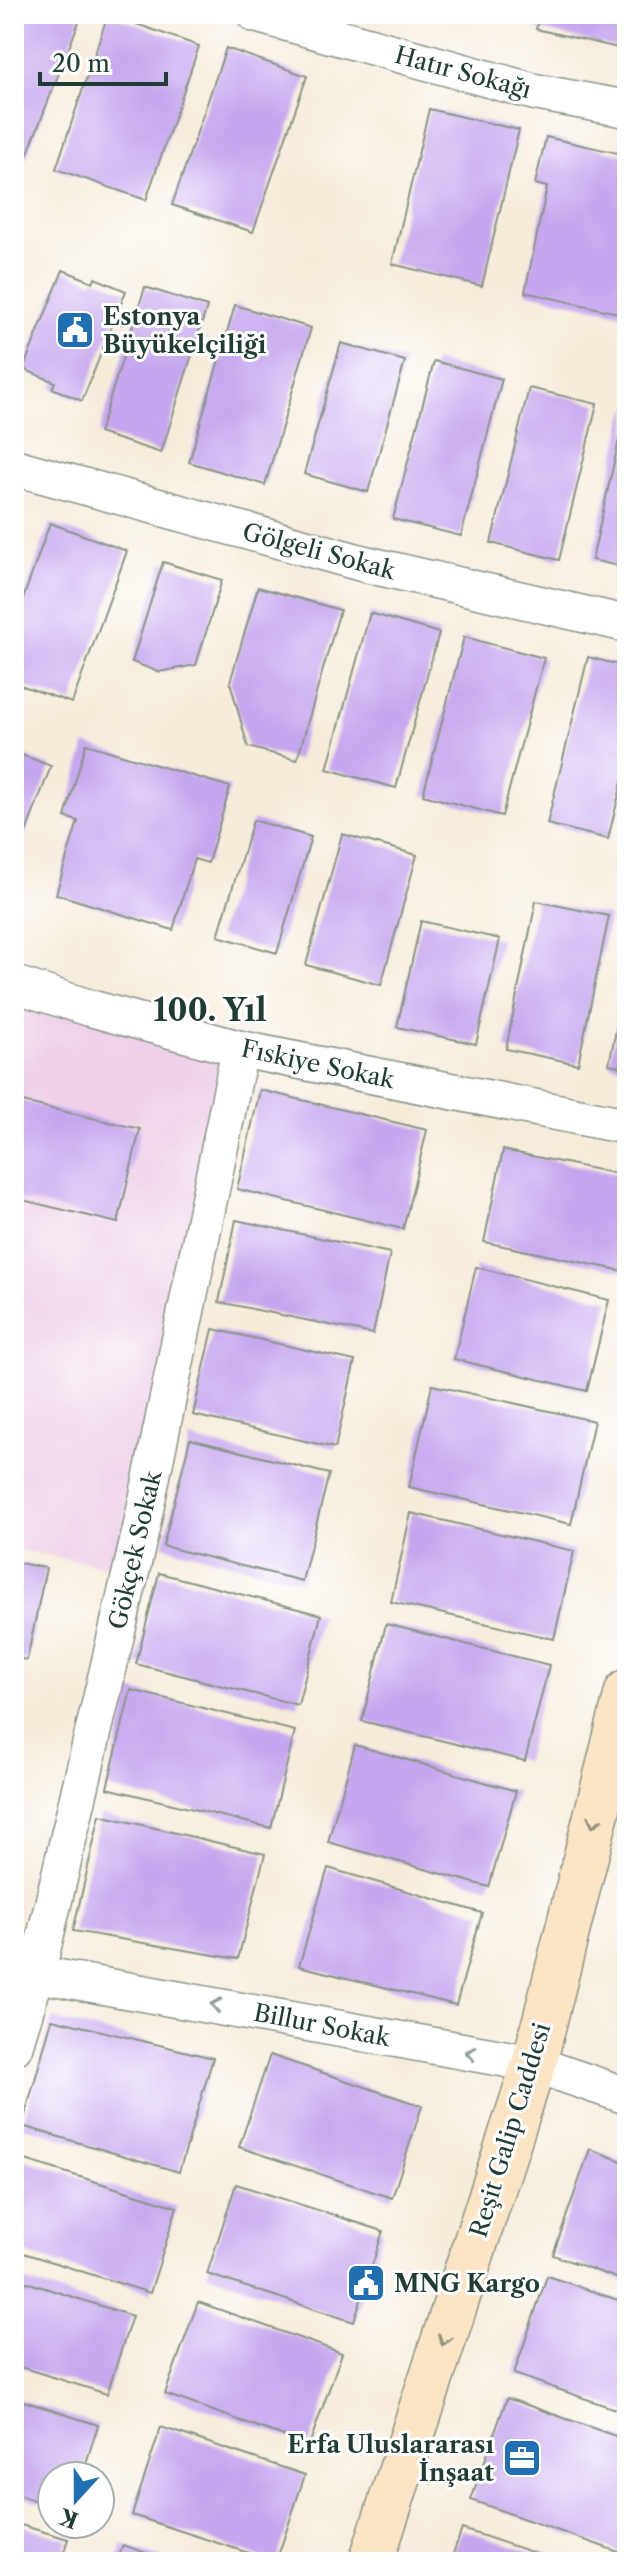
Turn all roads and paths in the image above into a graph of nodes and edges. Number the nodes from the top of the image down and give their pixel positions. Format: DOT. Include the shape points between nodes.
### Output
graph roads {
  1 [pos="255,14"];
  2 [pos="627,109"];
  3 [pos="14,467"];
  4 [pos="627,624"];
  5 [pos="14,984"];
  6 [pos="240,1049"];
  7 [pos="627,1126"];
  8 [pos="627,1692"];
  9 [pos="26,1971"];
  10 [pos="14,2047"];
  11 [pos="534,2064"];
  12 [pos="627,2096"];
  13 [pos="371,2562"];
  1 -- 2 [label="street, Hatır Sokağı" via="535,92"];
  3 -- 4 [label="street, Gölgeli Sokak" via="365,564"];
  5 -- 6 [label="street, Fıskiye Sokak"];
  6 -- 7 [label="street, Fıskiye Sokak"];
  6 -- 9 [label="street, Gökçek Sokak" via="141,1529"];
  8 -- 11 [label="main road, Reşit Galip Caddesi, one-way"];
  9 -- 10 [label="street, Gökçek Sokak"];
  11 -- 9 [label="street, Billur Sokak, one-way"];
  11 -- 12 [label="street, Billur Sokak"];
  11 -- 13 [label="main road, Reşit Galip Caddesi, one-way"];
}
